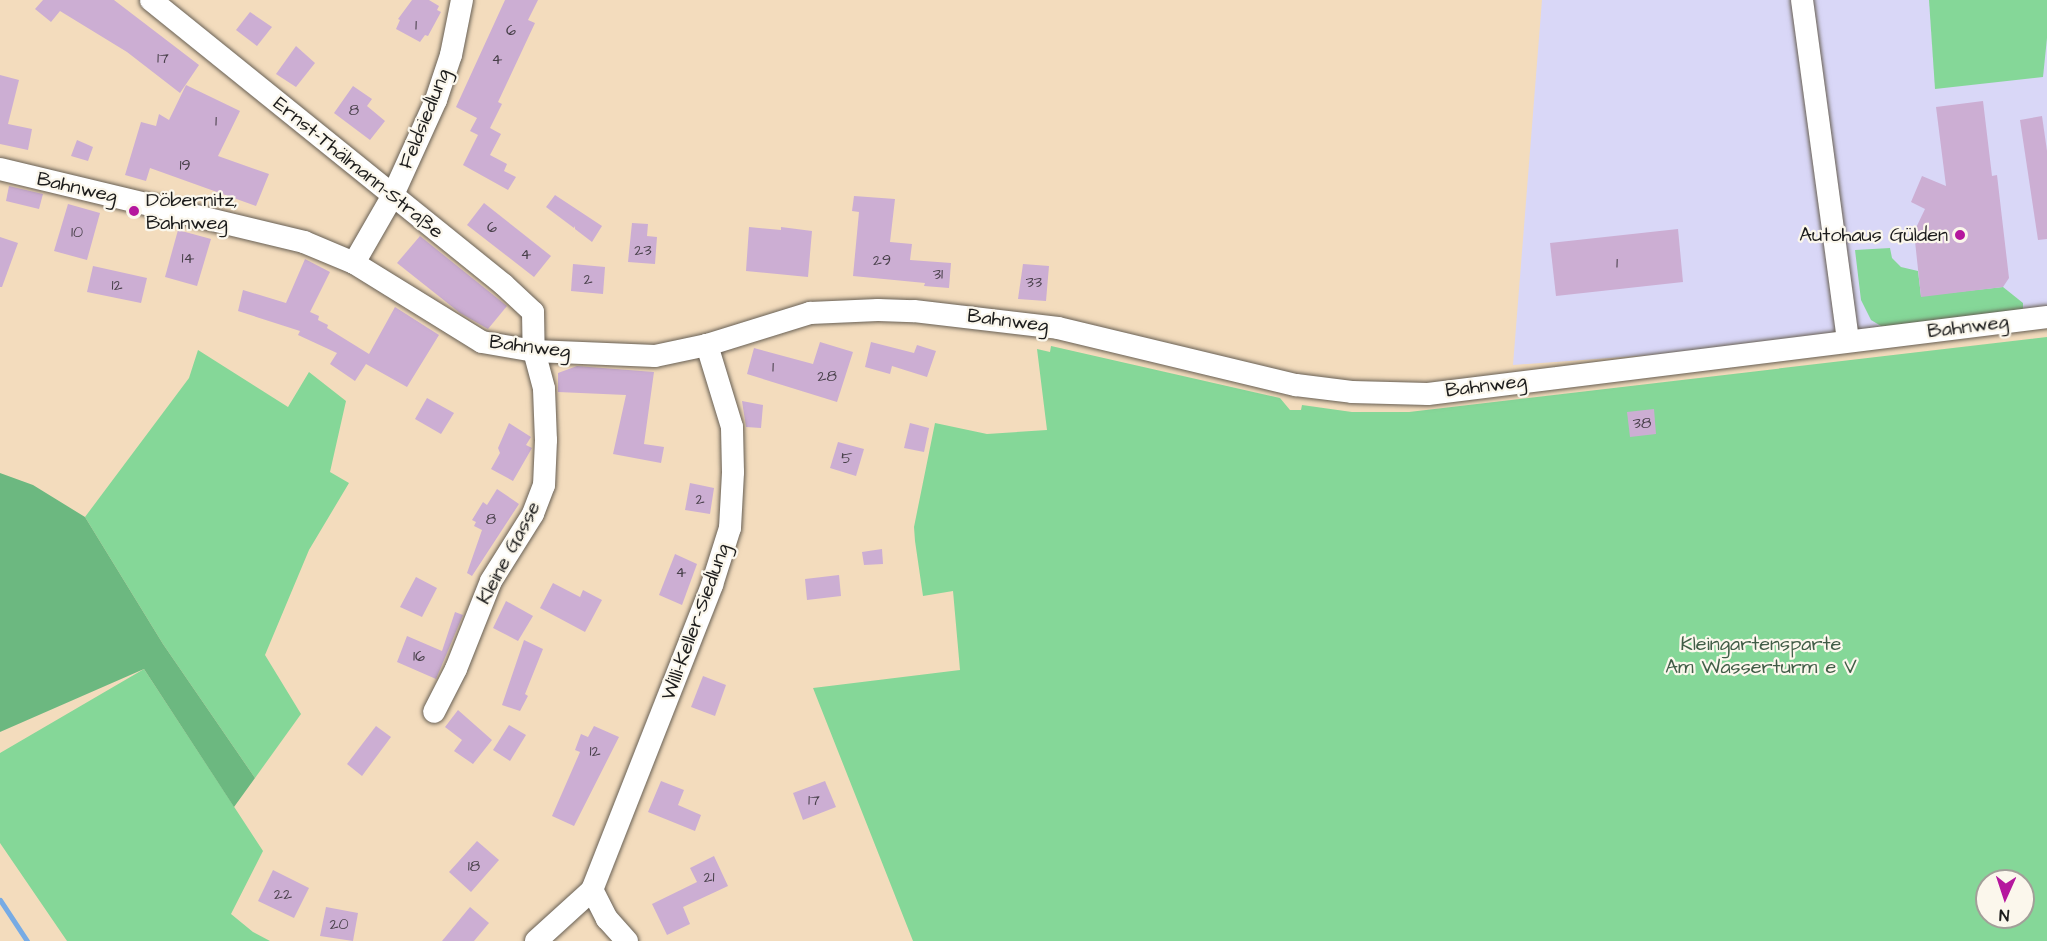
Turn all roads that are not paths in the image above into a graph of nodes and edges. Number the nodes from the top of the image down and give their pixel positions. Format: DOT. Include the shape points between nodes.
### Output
graph roads {
  1 [pos="151,0"];
  2 [pos="462,0"];
  3 [pos="1802,0"];
  4 [pos="0,170"];
  5 [pos="392,197"];
  6 [pos="354,263"];
  7 [pos="2047,317"];
  8 [pos="1848,341"];
  9 [pos="707,345"];
  10 [pos="534,351"];
  11 [pos="434,712"];
  12 [pos="592,890"];
  13 [pos="536,941"];
  14 [pos="627,941"];
  1 -- 5 [label="street, Ernst-Thälmann-Straße"];
  2 -- 5 [label="street, Feldsiedlung" via="445,77"];
  3 -- 8 [label="street"];
  4 -- 6 [label="street, Bahnweg" via="304,242"];
  5 -- 6 [label="street, Feldsiedlung"];
  5 -- 10 [label="street, Ernst-Thälmann-Straße" via="533,312"];
  6 -- 10 [label="street, Bahnweg" via="482,342"];
  7 -- 8 [label="street, Bahnweg"];
  8 -- 9 [label="street, Bahnweg" via="1410,394 1296,385 1058,328 921,312 810,313"];
  9 -- 10 [label="street, Bahnweg" via="655,356"];
  9 -- 12 [label="street, Willi-Keller-Siedlung" via="732,426 730,528 712,585"];
  10 -- 11 [label="street, Kleine Gasse" via="544,389 544,485 533,514 491,581 456,669"];
  12 -- 13 [label="street, Willi-Keller-Siedlung"];
  12 -- 14 [label="street" via="607,920"];
}
